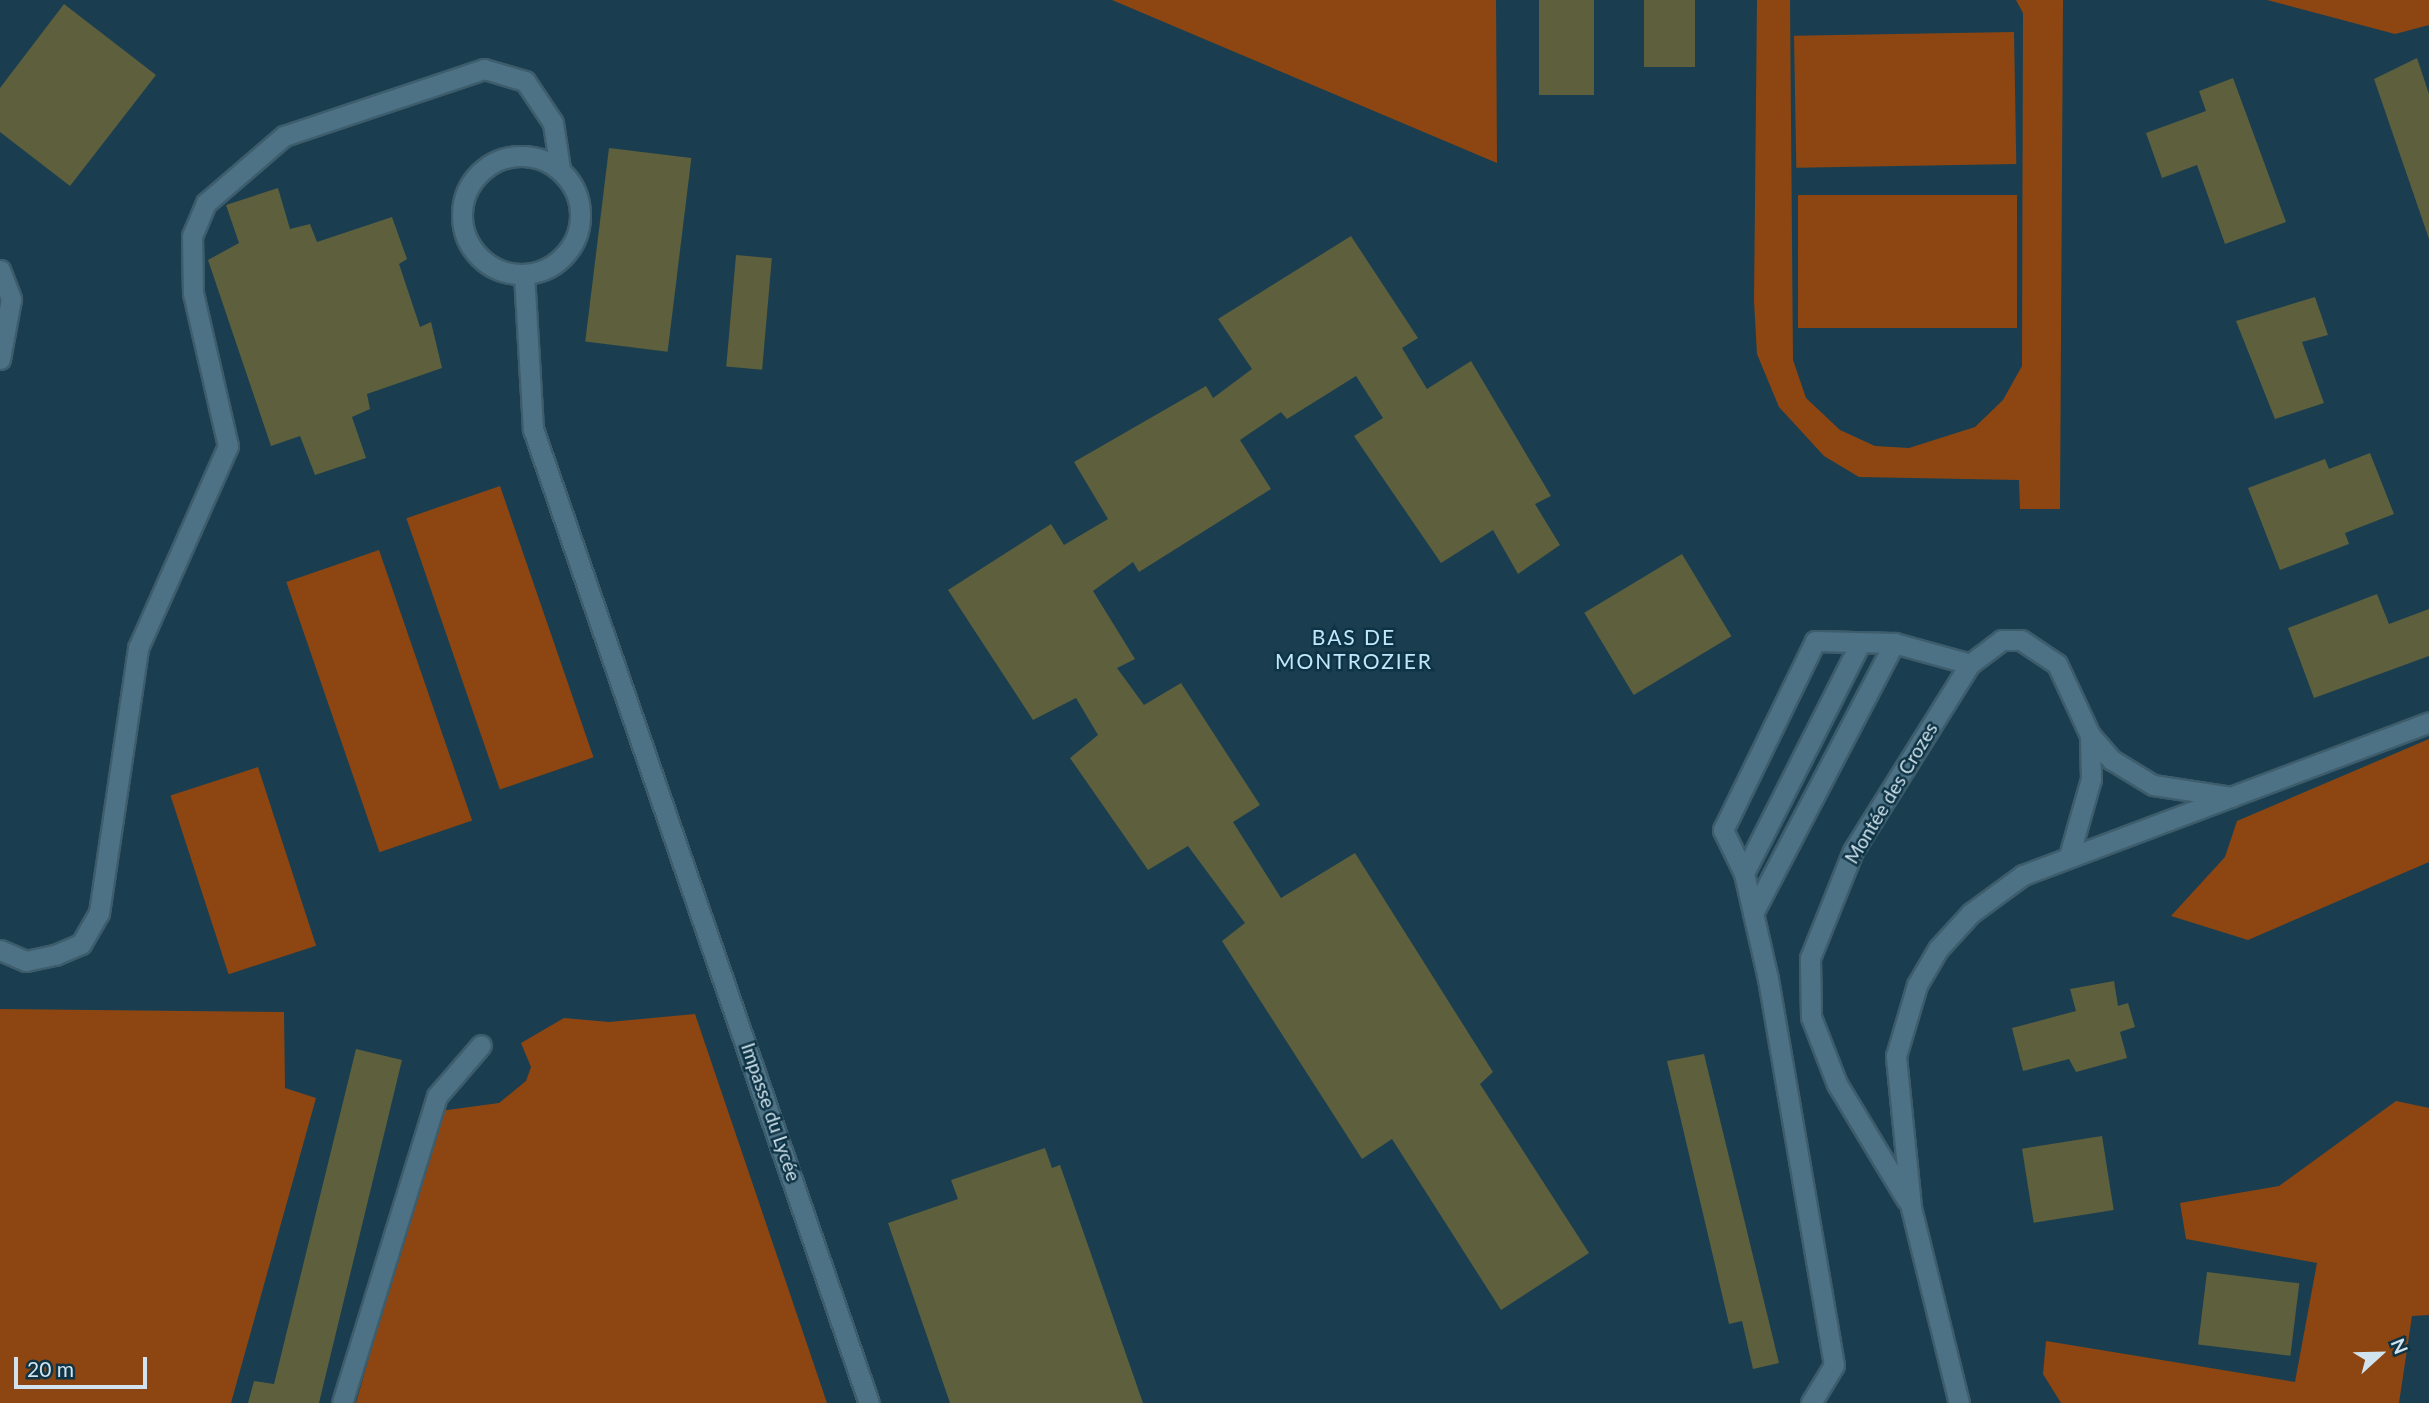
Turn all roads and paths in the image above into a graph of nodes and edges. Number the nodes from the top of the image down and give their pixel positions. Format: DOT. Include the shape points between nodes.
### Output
graph roads {
  1 [pos="560,169"];
  2 [pos="0,270"];
  3 [pos="524,274"];
  4 [pos="0,359"];
  5 [pos="1860,643"];
  6 [pos="1894,643"];
  7 [pos="1970,664"];
  8 [pos="2429,722"];
  9 [pos="2090,735"];
  10 [pos="2239,798"];
  11 [pos="2069,856"];
  12 [pos="1744,873"];
  13 [pos="1754,913"];
  14 [pos="0,950"];
  15 [pos="481,1045"];
  16 [pos="1912,1207"];
  17 [pos="342,1403"];
  18 [pos="869,1403"];
  19 [pos="1811,1403"];
  20 [pos="1959,1403"];
  1 -- 3 [label="street" via="580,204 574,243 544,270"];
  1 -- 3 [label="street" via="543,159 504,157 480,172 464,196 464,234 474,251 505,273"];
  1 -- 14 [label="street" via="553,123 524,81 484,69 284,136 206,203 192,236 193,293 228,446 138,648 99,913 81,944 55,955 26,961"];
  2 -- 4 [label="street" via="11,299"];
  3 -- 18 [label="street, Impasse du Lycée" via="533,429 673,821"];
  5 -- 6 [label="street"];
  5 -- 12 [label="street"];
  5 -- 12 [label="street" via="1815,640 1723,830"];
  6 -- 7 [label="street"];
  6 -- 13 [label="street"];
  7 -- 9 [label="street, Montée des Crozes" via="2002,640 2021,640 2041,650 2068,681"];
  7 -- 16 [label="street, Montée des Crozes" via="1853,851 1810,958 1811,1017 1837,1084"];
  8 -- 10 [label="street, Montée des Crozes"];
  9 -- 10 [label="street, Montée des Crozes" via="2112,760 2152,785"];
  9 -- 11 [label="street, Montée des Crozes" via="2091,779"];
  10 -- 11 [label="street, Montée des Crozes"];
  11 -- 16 [label="street, Montée des Crozes" via="1998,891 1938,948 1917,985 1896,1056"];
  12 -- 13 [label="street"];
  13 -- 19 [label="street" via="1834,1364"];
  15 -- 17 [label="street" via="437,1096"];
  16 -- 20 [label="street, Montée des Crozes"];
}
